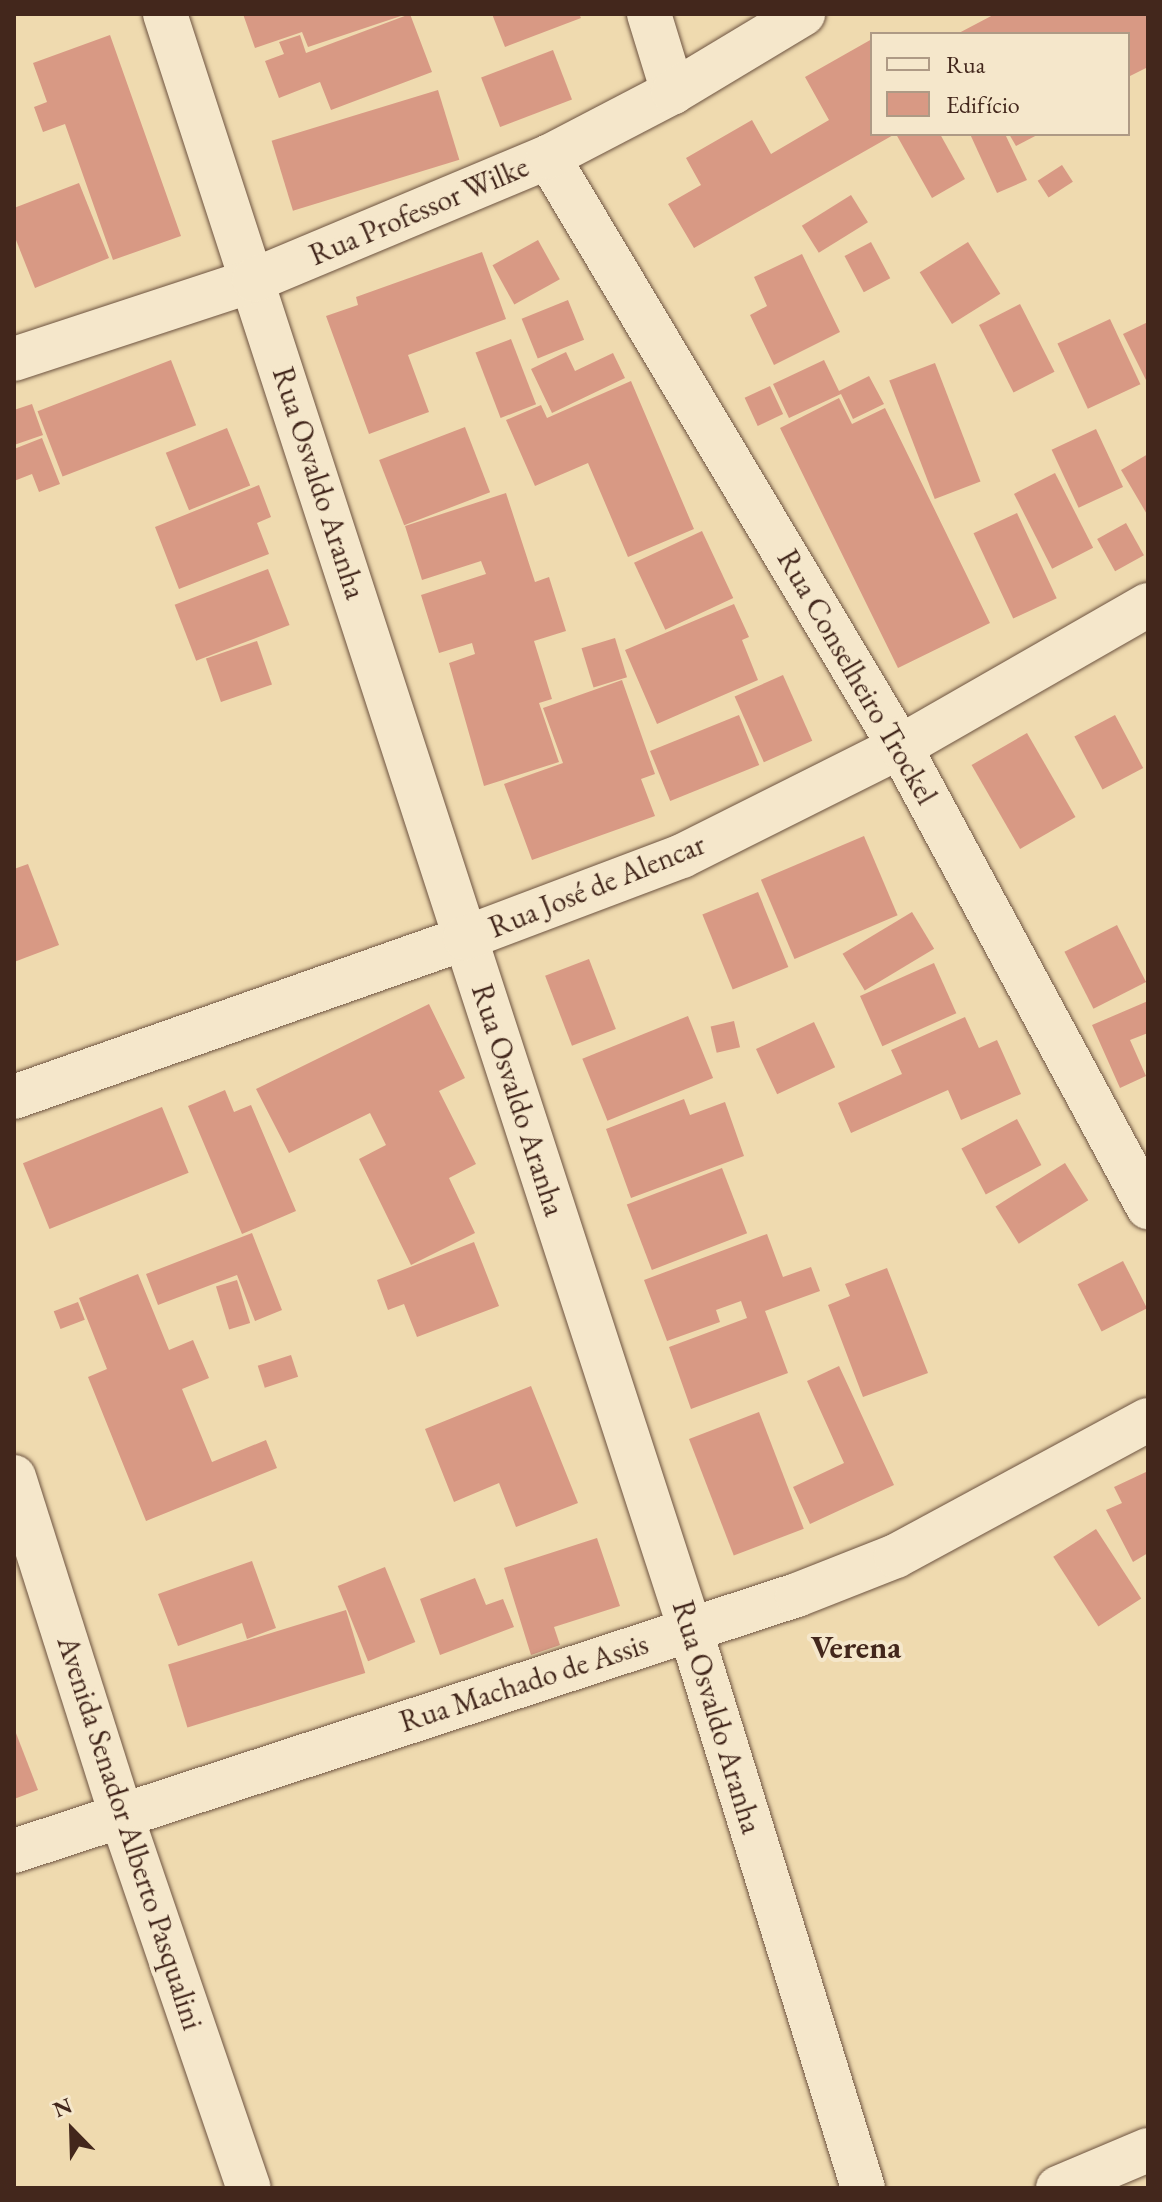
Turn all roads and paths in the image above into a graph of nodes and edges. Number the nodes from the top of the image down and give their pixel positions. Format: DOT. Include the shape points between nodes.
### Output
graph roads {
  1 [pos="165,14"];
  2 [pos="649,14"];
  3 [pos="803,14"];
  4 [pos="673,92"];
  5 [pos="548,157"];
  6 [pos="254,280"];
  7 [pos="14,359"];
  8 [pos="1148,605"];
  9 [pos="900,747"];
  10 [pos="465,938"];
  11 [pos="14,1097"];
  12 [pos="1148,1207"];
  13 [pos="1148,1420"];
  14 [pos="14,1477"];
  15 [pos="690,1629"];
  16 [pos="121,1815"];
  17 [pos="14,1851"];
  18 [pos="1148,2150"];
  19 [pos="1080,2184"];
  20 [pos="249,2188"];
  21 [pos="863,2188"];
  1 -- 6 [label="street, Rua Osvaldo Aranha"];
  2 -- 4 [label="street"];
  3 -- 4 [label="street, Rua Professor Wilke"];
  4 -- 5 [label="street, Rua Professor Wilke"];
  5 -- 6 [label="street, Rua Professor Wilke"];
  5 -- 9 [label="street, Rua Conselheiro Trockel"];
  6 -- 7 [label="street, Rua Professor Wilke"];
  6 -- 10 [label="street, Rua Osvaldo Aranha"];
  8 -- 9 [label="street, Rua José de Alencar"];
  9 -- 10 [label="street, Rua José de Alencar" via="682,856"];
  9 -- 12 [label="street, Rua Conselheiro Trockel"];
  10 -- 11 [label="street, Rua José de Alencar"];
  10 -- 15 [label="street, Rua Osvaldo Aranha"];
  13 -- 15 [label="street, Rua Machado de Assis" via="896,1556"];
  14 -- 16 [label="street, Avenida Senador Alberto Pasqualini"];
  15 -- 16 [label="street, Rua Machado de Assis"];
  15 -- 21 [label="street, Rua Osvaldo Aranha"];
  16 -- 17 [label="street, Rua Machado de Assis"];
  16 -- 20 [label="street, Avenida Senador Alberto Pasqualini"];
  18 -- 19 [label="street"];
}
